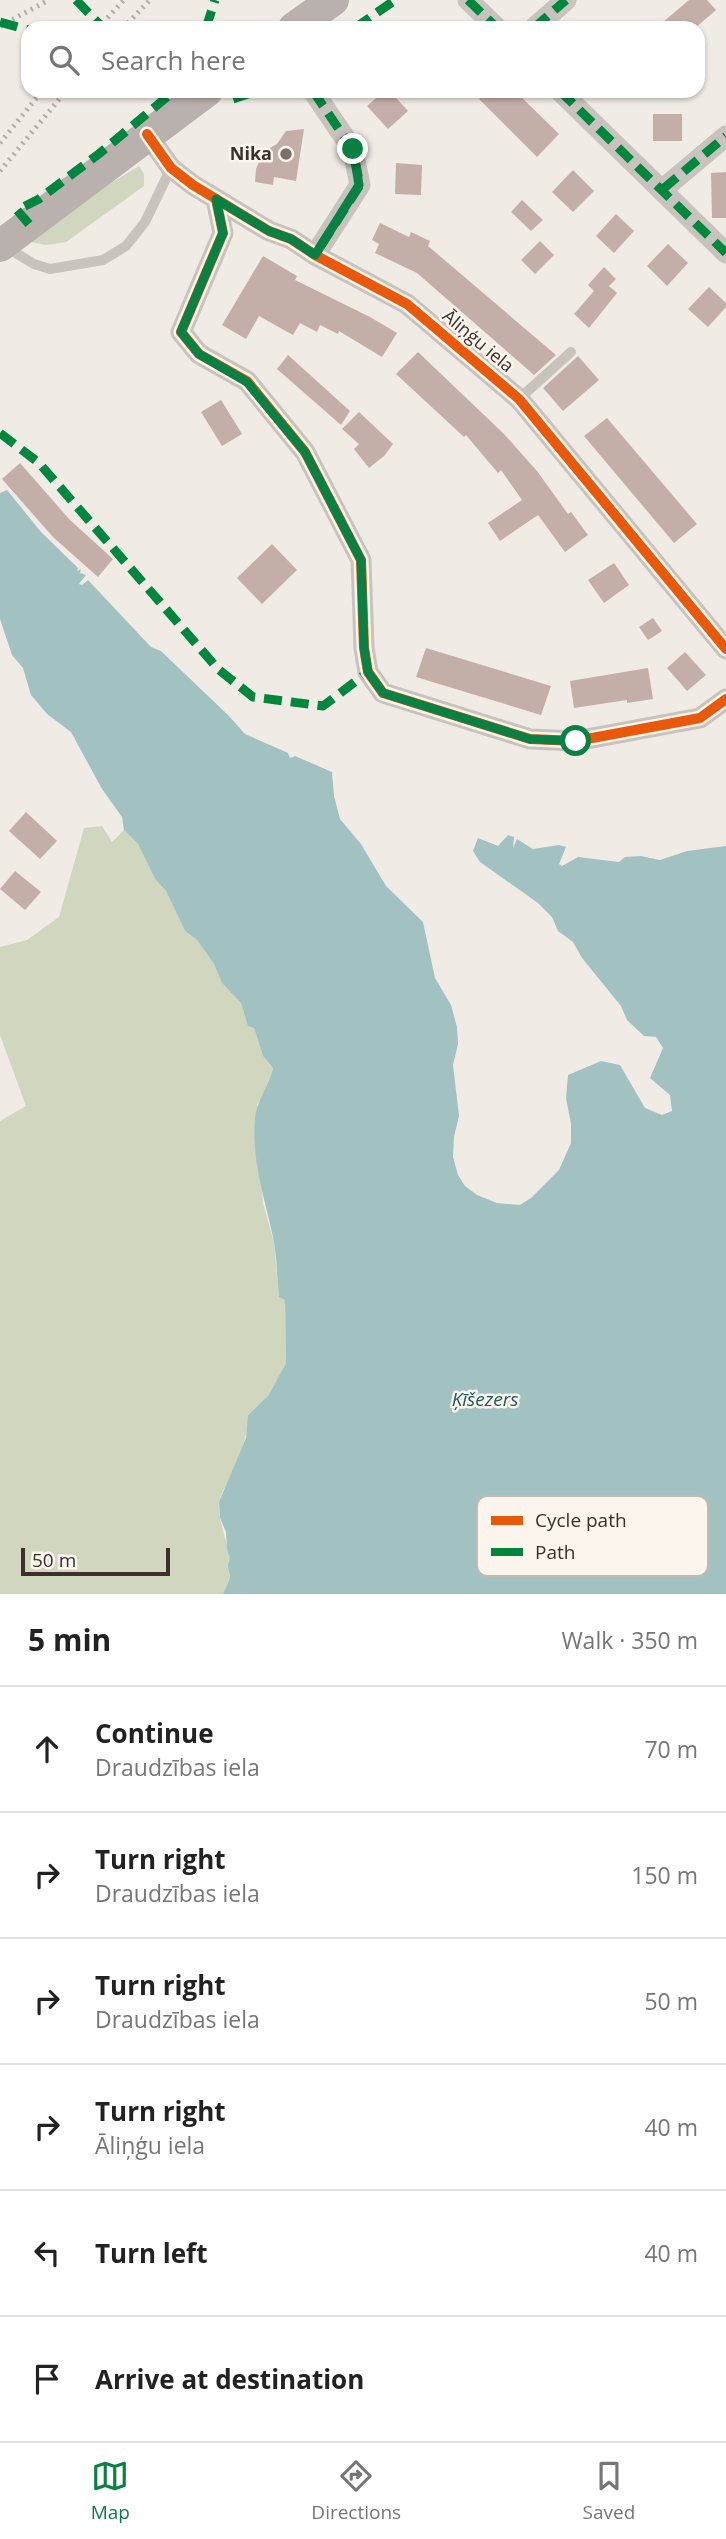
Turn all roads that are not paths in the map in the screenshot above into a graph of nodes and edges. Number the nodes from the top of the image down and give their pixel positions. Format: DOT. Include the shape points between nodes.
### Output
graph roads {
  1 [pos="333,0"];
  2 [pos="468,0"];
  3 [pos="566,0"];
  4 [pos="304,21"];
  5 [pos="490,21"];
  6 [pos="542,21"];
  7 [pos="197,98"];
  8 [pos="318,98"];
  9 [pos="568,98"];
  10 [pos="147,134"];
  11 [pos="726,136"];
  12 [pos="171,168"];
  13 [pos="663,189"];
  14 [pos="216,199"];
  15 [pos="1,245"];
  16 [pos="726,253"];
  17 [pos="315,255"];
  18 [pos="571,352"];
  19 [pos="519,399"];
  20 [pos="726,649"];
  21 [pos="726,699"];
  1 -- 4 [label="main road"];
  2 -- 5 [label="street"];
  3 -- 6 [label="street"];
  7 -- 10 [label="main road"];
  8 -- 17 [label="street" via="353,149 359,185"];
  9 -- 13 [label="street"];
  10 -- 12 [label="street, Āliņģu iela"];
  10 -- 15 [label="main road"];
  11 -- 13 [label="street"];
  12 -- 14 [label="street, Āliņģu iela"];
  12 -- 15 [label="lane" via="145,222 126,246 103,260 50,269"];
  13 -- 16 [label="street"];
  14 -- 17 [label="street, Āliņģu iela"];
  14 -- 21 [label="street" via="223,233 181,332 199,354 247,382 305,452 361,560 364,648 368,672 383,693 530,739 576,741 700,718"];
  17 -- 19 [label="street, Āliņģu iela" via="407,304"];
  18 -- 19 [label="lane"];
  19 -- 20 [label="street, Āliņģu iela"];
}
